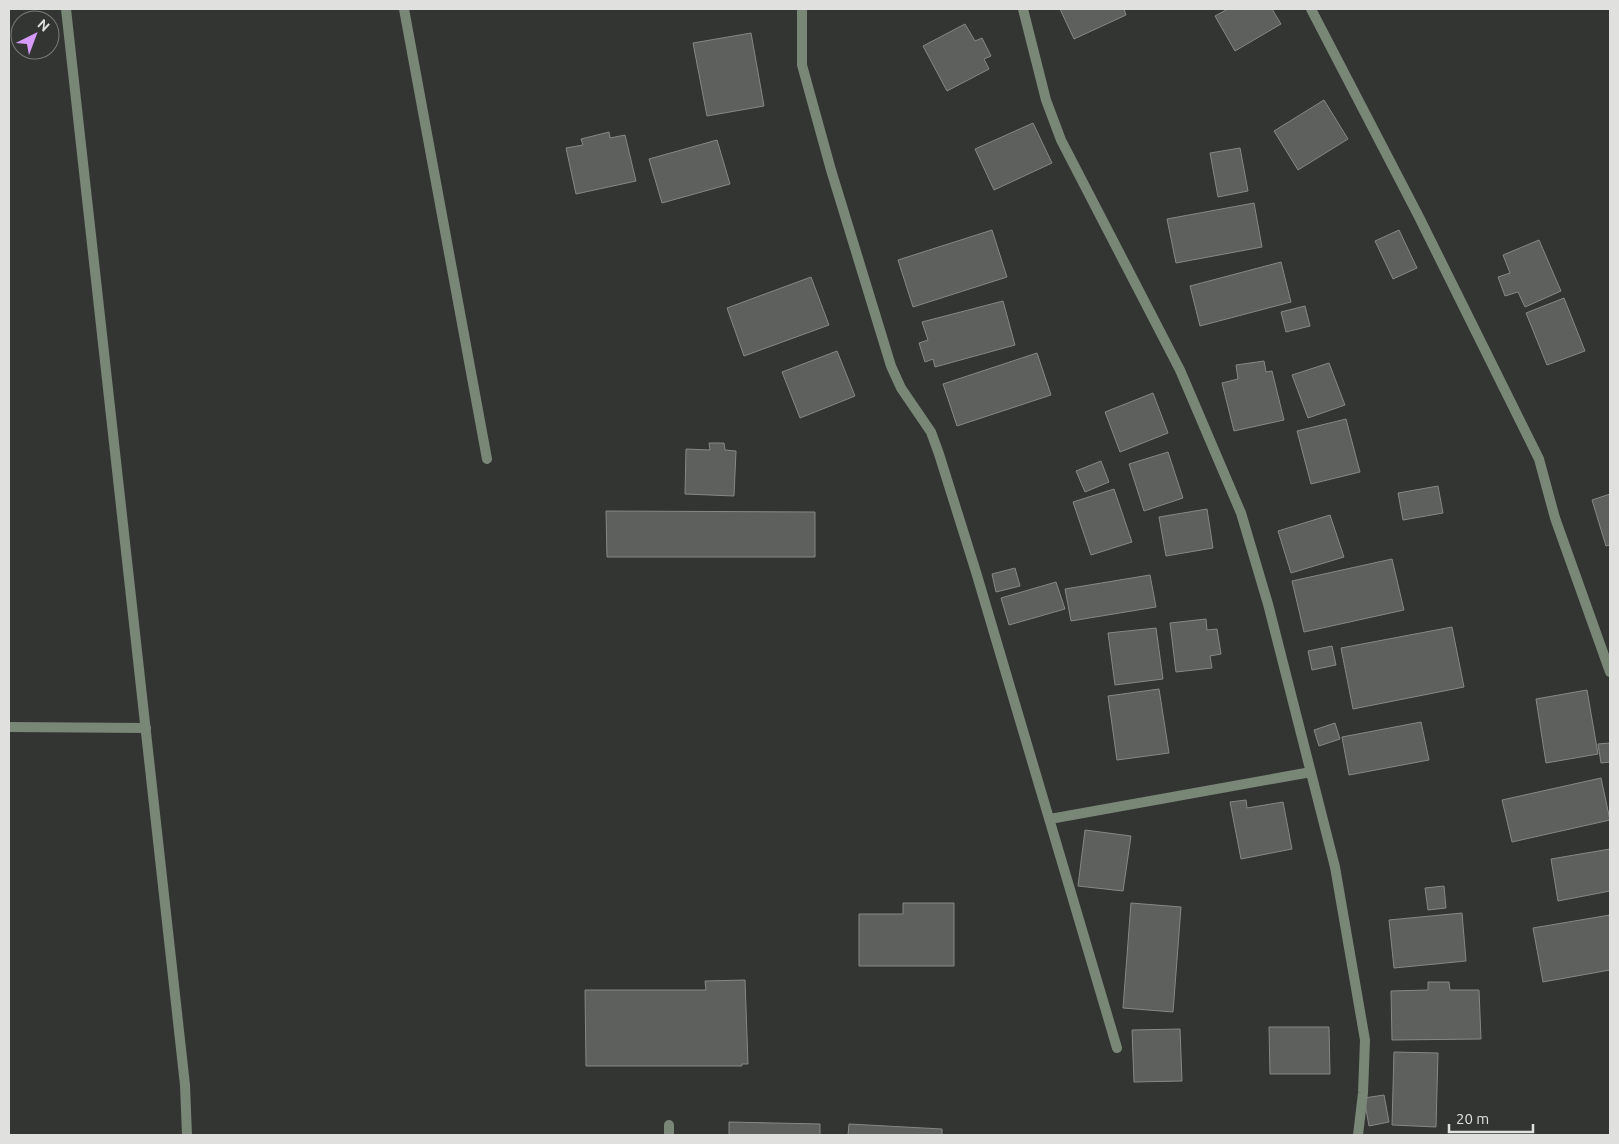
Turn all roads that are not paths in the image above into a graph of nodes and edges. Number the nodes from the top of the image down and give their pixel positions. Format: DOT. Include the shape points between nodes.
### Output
graph roads {
  1 [pos="66,9"];
  2 [pos="404,9"];
  3 [pos="802,9"];
  4 [pos="1023,9"];
  5 [pos="1311,9"];
  6 [pos="487,459"];
  7 [pos="1610,672"];
  8 [pos="9,727"];
  9 [pos="146,728"];
  10 [pos="1311,772"];
  11 [pos="1050,819"];
  12 [pos="1117,1048"];
  13 [pos="187,1135"];
  14 [pos="1358,1135"];
  1 -- 9 [label="street"];
  2 -- 6 [label="street"];
  3 -- 11 [label="street" via="802,65 831,170 892,366 901,388 931,432 939,454"];
  4 -- 10 [label="street" via="1046,100 1061,140 1180,370 1241,513"];
  5 -- 7 [label="street" via="1540,458 1555,518"];
  8 -- 9 [label="street"];
  9 -- 13 [label="street" via="184,1075"];
  10 -- 11 [label="street"];
  10 -- 14 [label="street" via="1335,867 1364,1040"];
  11 -- 12 [label="street"];
}
